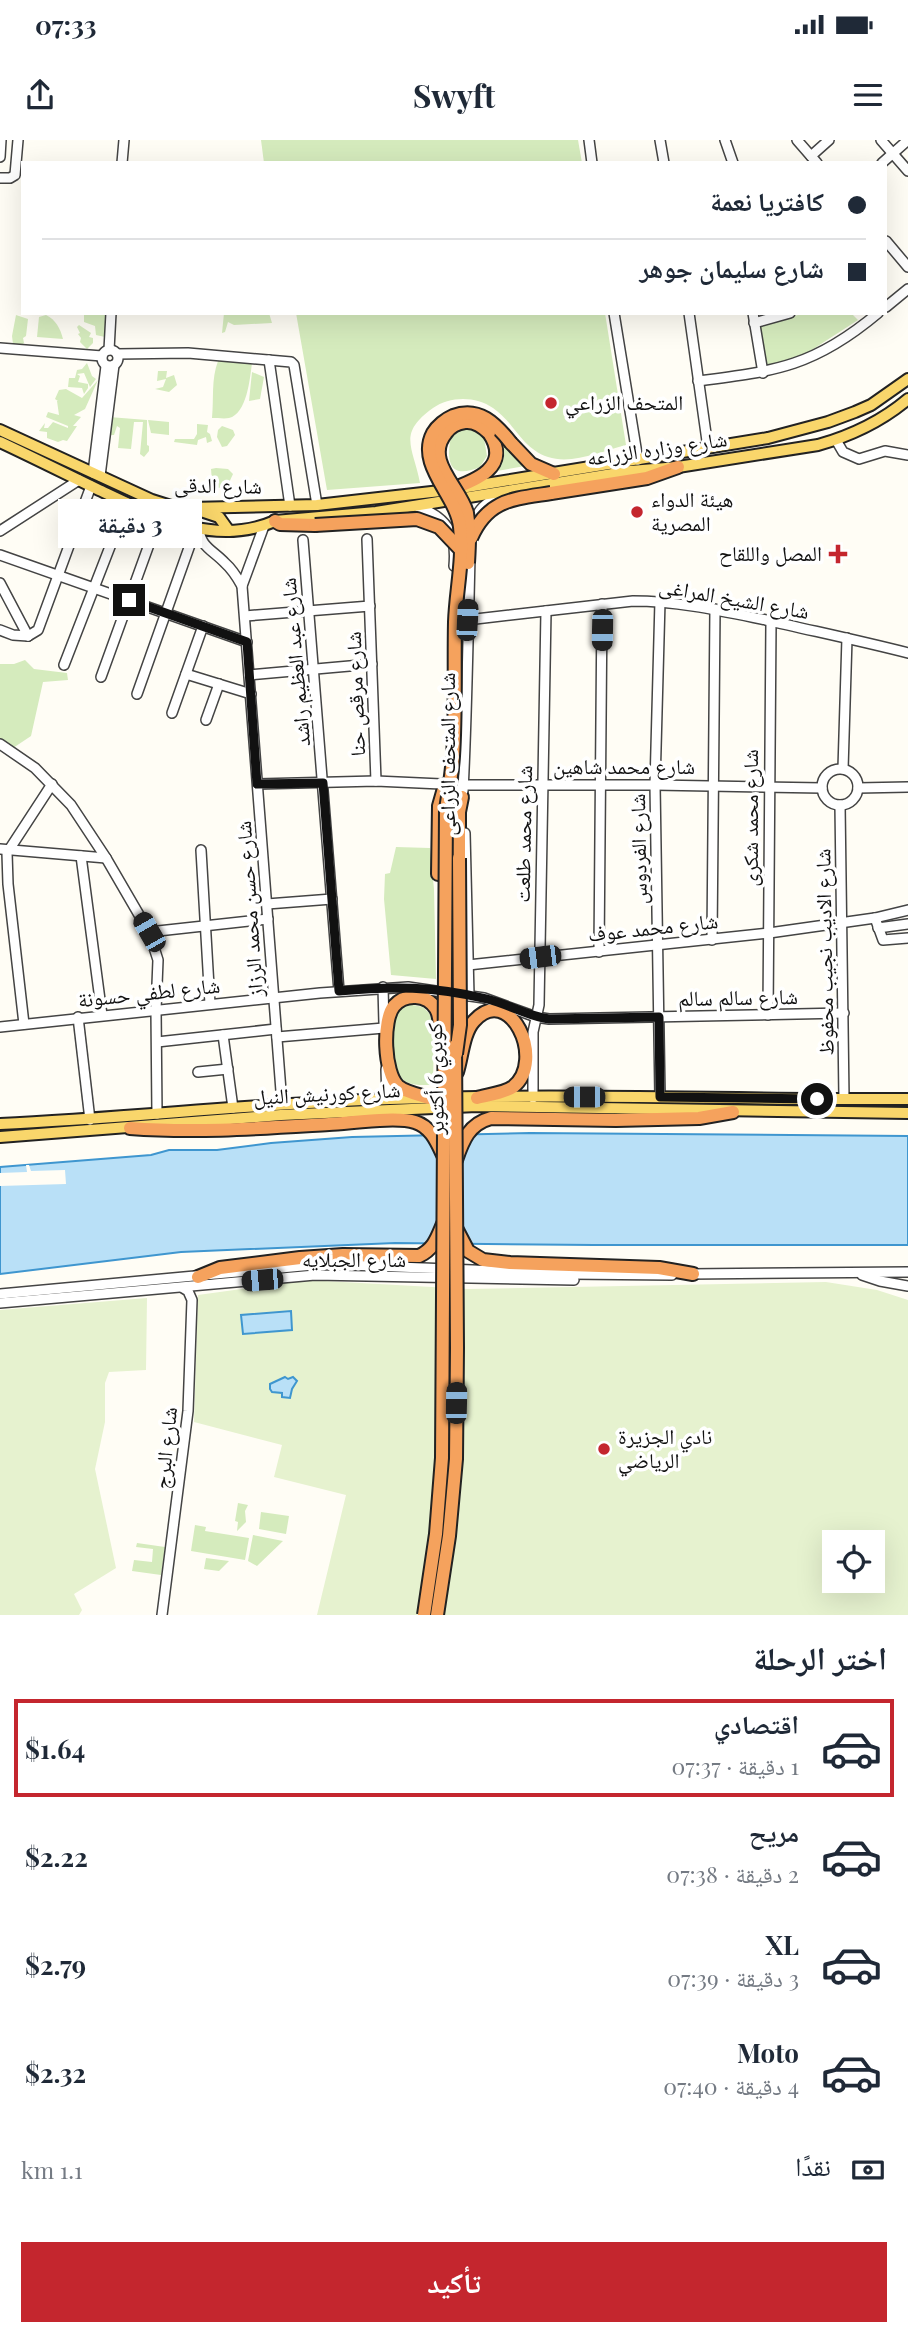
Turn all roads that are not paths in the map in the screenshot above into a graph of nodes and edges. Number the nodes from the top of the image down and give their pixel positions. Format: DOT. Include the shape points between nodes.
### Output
graph roads {
  1 [pos="1,140"];
  2 [pos="18,140"];
  3 [pos="124,140"];
  4 [pos="589,140"];
  5 [pos="660,140"];
  6 [pos="725,140"];
  7 [pos="797,140"];
  8 [pos="829,140"];
  9 [pos="881,140"];
  10 [pos="908,140"];
  11 [pos="892,153"];
  12 [pos="0,157"];
  13 [pos="814,160"];
  14 [pos="122,161"];
  15 [pos="592,161"];
  16 [pos="664,161"];
  17 [pos="734,161"];
  18 [pos="884,161"];
  19 [pos="908,171"];
  20 [pos="5,178"];
  21 [pos="887,242"];
  22 [pos="908,267"];
  23 [pos="908,289"];
  24 [pos="887,306"];
  25 [pos="111,315"];
  26 [pos="614,315"];
  27 [pos="689,315"];
  28 [pos="775,315"];
  29 [pos="863,315"];
  30 [pos="876,315"];
  31 [pos="753,318"];
  32 [pos="868,321"];
  33 [pos="0,348"];
  34 [pos="109,353"];
  35 [pos="269,360"];
  36 [pos="110,365"];
  37 [pos="763,373"];
  38 [pos="908,379"];
  39 [pos="698,380"];
  40 [pos="908,399"];
  41 [pos="841,418"];
  42 [pos="0,430"];
  43 [pos="802,430"];
  44 [pos="836,440"];
  45 [pos="0,442"];
  46 [pos="818,445"];
  47 [pos="708,448"];
  48 [pos="908,455"];
  49 [pos="638,460"];
  50 [pos="678,467"];
  51 [pos="97,474"];
  52 [pos="554,474"];
  53 [pos="79,480"];
  54 [pos="91,486"];
  55 [pos="449,490"];
  56 [pos="512,490"];
  57 [pos="127,503"];
  58 [pos="317,505"];
  59 [pos="290,506"];
  60 [pos="416,506"];
  61 [pos="190,508"];
  62 [pos="159,517"];
  63 [pos="269,523"];
  64 [pos="197,528"];
  65 [pos="0,531"];
  66 [pos="229,531"];
  67 [pos="367,538"];
  68 [pos="303,540"];
  69 [pos="462,550"];
  70 [pos="0,555"];
  71 [pos="470,561"];
  72 [pos="58,576"];
  73 [pos="0,583"];
  74 [pos="242,586"];
  75 [pos="93,588"];
  76 [pos="129,600"];
  77 [pos="660,601"];
  78 [pos="603,604"];
  79 [pos="370,606"];
  80 [pos="309,610"];
  81 [pos="715,610"];
  82 [pos="547,611"];
  83 [pos="165,613"];
  84 [pos="244,616"];
  85 [pos="467,620"];
  86 [pos="771,622"];
  87 [pos="203,626"];
  88 [pos="0,630"];
  89 [pos="28,636"];
  90 [pos="847,638"];
  91 [pos="247,642"];
  92 [pos="908,653"];
  93 [pos="372,664"];
  94 [pos="64,665"];
  95 [pos="314,668"];
  96 [pos="186,674"];
  97 [pos="249,675"];
  98 [pos="101,677"];
  99 [pos="219,684"];
  100 [pos="136,694"];
  101 [pos="251,694"];
  102 [pos="172,713"];
  103 [pos="206,720"];
  104 [pos="0,744"];
  105 [pos="843,769"];
  106 [pos="376,781"];
  107 [pos="323,783"];
  108 [pos="52,784"];
  109 [pos="257,784"];
  110 [pos="445,785"];
  111 [pos="542,785"];
  112 [pos="600,785"];
  113 [pos="655,785"];
  114 [pos="712,785"];
  115 [pos="768,786"];
  116 [pos="908,787"];
  117 [pos="822,788"];
  118 [pos="858,788"];
  119 [pos="463,791"];
  120 [pos="840,805"];
  121 [pos="5,850"];
  122 [pos="201,850"];
  123 [pos="81,856"];
  124 [pos="106,858"];
  125 [pos="332,899"];
  126 [pos="267,904"];
  127 [pos="908,910"];
  128 [pos="268,919"];
  129 [pos="842,923"];
  130 [pos="877,923"];
  131 [pos="908,924"];
  132 [pos="206,925"];
  133 [pos="149,932"];
  134 [pos="769,933"];
  135 [pos="908,938"];
  136 [pos="712,940"];
  137 [pos="659,946"];
  138 [pos="599,952"];
  139 [pos="540,957"];
  140 [pos="468,965"];
  141 [pos="383,987"];
  142 [pos="339,991"];
  143 [pos="443,991"];
  144 [pos="469,996"];
  145 [pos="274,998"];
  146 [pos="210,1004"];
  147 [pos="156,1010"];
  148 [pos="844,1013"];
  149 [pos="102,1015"];
  150 [pos="768,1015"];
  151 [pos="78,1017"];
  152 [pos="536,1017"];
  153 [pos="659,1017"];
  154 [pos="24,1024"];
  155 [pos="386,1025"];
  156 [pos="0,1027"];
  157 [pos="277,1033"];
  158 [pos="223,1035"];
  159 [pos="157,1042"];
  160 [pos="446,1043"];
  161 [pos="455,1058"];
  162 [pos="228,1069"];
  163 [pos="198,1072"];
  164 [pos="451,1079"];
  165 [pos="660,1097"];
  166 [pos="429,1098"];
  167 [pos="477,1098"];
  168 [pos="533,1098"];
  169 [pos="387,1099"];
  170 [pos="844,1099"];
  171 [pos="908,1099"];
  172 [pos="282,1104"];
  173 [pos="233,1108"];
  174 [pos="733,1112"];
  175 [pos="908,1113"];
  176 [pos="157,1114"];
  177 [pos="90,1120"];
  178 [pos="0,1124"];
  179 [pos="130,1128"];
  180 [pos="0,1138"];
  181 [pos="450,1160"];
  182 [pos="444,1220"];
  183 [pos="456,1228"];
  184 [pos="854,1272"];
  185 [pos="908,1272"];
  186 [pos="693,1274"];
  187 [pos="667,1275"];
  188 [pos="198,1277"];
  189 [pos="908,1286"];
  190 [pos="183,1288"];
  191 [pos="0,1294"];
  192 [pos="0,1303"];
  193 [pos="162,1615"];
  194 [pos="424,1615"];
  195 [pos="437,1615"];
  1 -- 12 [label="street"];
  2 -- 20 [label="street" via="16,172"];
  3 -- 14 [label="street"];
  4 -- 15 [label="street"];
  5 -- 16 [label="street"];
  6 -- 17 [label="street"];
  7 -- 13 [label="street"];
  8 -- 13 [label="street"];
  9 -- 11 [label="street"];
  10 -- 11 [label="street"];
  11 -- 18 [label="street"];
  11 -- 19 [label="street"];
  21 -- 22 [label="street"];
  23 -- 24 [label="street"];
  25 -- 34 [label="street"];
  26 -- 49 [label="street"];
  27 -- 39 [label="street"];
  28 -- 31 [label="street"];
  29 -- 32 [label="street"];
  30 -- 32 [label="street"];
  31 -- 37 [label="street"];
  32 -- 37 [label="street" via="827,350"];
  33 -- 34 [label="street"];
  34 -- 35 [label="street"];
  34 -- 36 [label="street" via="102,362"];
  34 -- 36 [label="street" via="118,359"];
  35 -- 58 [label="street" via="294,365"];
  35 -- 59 [label="street"];
  36 -- 51 [label="street"];
  37 -- 39 [label="street"];
  38 -- 41 [label="main road, شارع وزاره الزراعه" via="871,405"];
  39 -- 47 [label="street"];
  40 -- 44 [label="main road, شارع وزاره الزراعه" via="872,424"];
  41 -- 43 [label="main road, شارع وزاره الزراعه"];
  41 -- 44 [label="main road"];
  42 -- 51 [label="main road, شارع الدقى"];
  43 -- 46 [label="main road" via="811,433"];
  43 -- 47 [label="main road, شارع وزاره الزراعه"];
  44 -- 46 [label="main road, شارع وزاره الزراعه"];
  44 -- 48 [label="street" via="844,452 859,459 885,451"];
  45 -- 53 [label="main road, شارع الدقى"];
  46 -- 50 [label="main road, شارع وزاره الزراعه"];
  47 -- 49 [label="main road, شارع وزاره الزراعه"];
  49 -- 52 [label="main road, شارع وزاره الزراعه"];
  50 -- 56 [label="main road, شارع وزاره الزراعه"];
  50 -- 69 [label="highway, bridge" via="647,478 512,499 489,510"];
  51 -- 61 [label="main road, شارع الدقى" via="152,500"];
  52 -- 55 [label="main road, شارع وزاره الزراعه"];
  52 -- 69 [label="highway, bridge" via="531,464 486,417 466,412 448,418 433,432 429,453 456,508"];
  53 -- 54 [label="main road, شارع الدقى"];
  53 -- 65 [label="street"];
  54 -- 57 [label="main road, شارع الدقى"];
  54 -- 72 [label="street"];
  55 -- 58 [label="main road, شارع الدقى"];
  55 -- 69 [label="highway, bridge" via="483,477 496,456 489,433 473,423 447,430 440,446 442,468 466,509"];
  56 -- 60 [label="main road, شارع وزاره الزراعه"];
  56 -- 71 [label="street, شارع المتحف الزراعى" via="490,500 475,516"];
  57 -- 62 [label="main road, شارع الدقى"];
  57 -- 75 [label="street"];
  58 -- 59 [label="main road, شارع الدقى"];
  59 -- 61 [label="main road, شارع الدقى"];
  60 -- 63 [label="main road, شارع الدقى"];
  60 -- 69 [label="street, شارع المتحف الزراعى" via="443,520"];
  61 -- 66 [label="main road" via="219,517"];
  62 -- 64 [label="main road, شارع الدقى"];
  62 -- 76 [label="street"];
  63 -- 66 [label="main road, شارع الدقى"];
  63 -- 69 [label="highway, bridge" via="416,519 439,527"];
  63 -- 74 [label="street, شارع حسن محمد الرزاز"];
  64 -- 66 [label="main road, شارع الدقى"];
  64 -- 74 [label="street" via="204,545"];
  64 -- 83 [label="street"];
  67 -- 79 [label="street, شارع مرقص حنا"];
  68 -- 80 [label="street, شارع عبد العظيم راشد"];
  69 -- 71 [label="street"];
  69 -- 110 [label="street, شارع المتحف الزراعى" via="451,600"];
  69 -- 160 [label="highway, كوبري 6 أكتوبر, bridge" via="453,757 446,809"];
  69 -- 161 [label="highway, كوبري 6 أكتوبر, bridge" via="459,757 453,815"];
  70 -- 72 [label="street"];
  71 -- 85 [label="street, شارع المتحف الزراعى"];
  72 -- 75 [label="street"];
  72 -- 89 [label="street" via="38,629"];
  73 -- 89 [label="street"];
  74 -- 84 [label="street, شارع حسن محمد الرزاز"];
  75 -- 76 [label="street"];
  75 -- 94 [label="street"];
  76 -- 83 [label="street"];
  76 -- 98 [label="street"];
  77 -- 78 [label="street, شارع الشيخ المراغى"];
  77 -- 81 [label="street, شارع الشيخ المراغى"];
  77 -- 113 [label="street, شارع الفردوس"];
  78 -- 82 [label="street, شارع الشيخ المراغى"];
  78 -- 112 [label="street"];
  79 -- 80 [label="street"];
  79 -- 93 [label="street, شارع مرقص حنا"];
  80 -- 84 [label="street"];
  80 -- 95 [label="street, شارع عبد العظيم راشد"];
  81 -- 86 [label="street, شارع الشيخ المراغى"];
  81 -- 114 [label="street"];
  82 -- 85 [label="street, شارع الشيخ المراغى"];
  82 -- 111 [label="street, شارع محمد طلعت"];
  83 -- 87 [label="street"];
  83 -- 100 [label="street"];
  84 -- 91 [label="street, شارع حسن محمد الرزاز"];
  85 -- 119 [label="street, شارع المتحف الزراعى"];
  86 -- 90 [label="street, شارع الشيخ المراغى"];
  86 -- 115 [label="street, شارع محمد شكرى"];
  87 -- 91 [label="street"];
  87 -- 96 [label="street"];
  88 -- 89 [label="street"];
  90 -- 92 [label="street, شارع الشيخ المراغى"];
  90 -- 105 [label="street"];
  91 -- 97 [label="street, شارع حسن محمد الرزاز"];
  93 -- 95 [label="street"];
  93 -- 106 [label="street, شارع مرقص حنا"];
  95 -- 97 [label="street"];
  95 -- 107 [label="street, شارع عبد العظيم راشد"];
  96 -- 99 [label="street"];
  96 -- 102 [label="street"];
  97 -- 101 [label="street, شارع حسن محمد الرزاز"];
  99 -- 101 [label="street"];
  99 -- 103 [label="street"];
  101 -- 109 [label="street, شارع حسن محمد الرزاز"];
  104 -- 108 [label="street"];
  105 -- 117 [label="street" via="826,776"];
  105 -- 118 [label="street" via="852,774"];
  106 -- 107 [label="street, شارع محمد شاهين"];
  106 -- 110 [label="street, شارع محمد شاهين"];
  107 -- 109 [label="street, شارع محمد شاهين"];
  107 -- 125 [label="street, شارع عبد العظيم راشد"];
  108 -- 121 [label="street"];
  108 -- 124 [label="street"];
  109 -- 126 [label="street, شارع حسن محمد الرزاز"];
  110 -- 119 [label="street, شارع محمد شاهين"];
  110 -- 143 [label="street, شارع المتحف الزراعى"];
  110 -- 160 [label="highway, bridge" via="439,806 438,874"];
  111 -- 112 [label="street, شارع محمد شاهين"];
  111 -- 119 [label="street, شارع محمد شاهين"];
  111 -- 139 [label="street, شارع محمد طلعت"];
  112 -- 113 [label="street, شارع محمد شاهين"];
  112 -- 138 [label="street"];
  113 -- 114 [label="street, شارع محمد شاهين"];
  113 -- 137 [label="street, شارع الفردوس"];
  114 -- 115 [label="street, شارع محمد شاهين"];
  114 -- 136 [label="street"];
  115 -- 117 [label="street, شارع محمد شاهين"];
  115 -- 134 [label="street, شارع محمد شكرى"];
  116 -- 118 [label="street"];
  117 -- 120 [label="street" via="826,798"];
  118 -- 120 [label="street" via="850,802"];
  119 -- 140 [label="street, شارع المتحف الزراعى"];
  119 -- 161 [label="highway, bridge" via="459,812 460,1026"];
  120 -- 129 [label="street, شارع الاديب نجيب محفوظ"];
  121 -- 123 [label="street"];
  121 -- 154 [label="street"];
  122 -- 132 [label="street"];
  123 -- 124 [label="street"];
  123 -- 149 [label="street"];
  124 -- 133 [label="street"];
  125 -- 126 [label="street"];
  125 -- 142 [label="street, شارع عبد العظيم راشد"];
  126 -- 128 [label="street, شارع حسن محمد الرزاز"];
  127 -- 130 [label="street"];
  128 -- 132 [label="street"];
  128 -- 145 [label="street, شارع حسن محمد الرزاز"];
  129 -- 130 [label="street, شارع محمد عوف"];
  129 -- 134 [label="street, شارع محمد عوف"];
  129 -- 148 [label="street, شارع الاديب نجيب محفوظ"];
  130 -- 131 [label="street"];
  130 -- 135 [label="street" via="881,938"];
  132 -- 133 [label="street"];
  132 -- 146 [label="street"];
  133 -- 147 [label="street" via="158,960"];
  134 -- 136 [label="street, شارع محمد عوف"];
  134 -- 150 [label="street, شارع محمد شكرى"];
  136 -- 137 [label="street, شارع محمد عوف"];
  137 -- 138 [label="street, شارع محمد عوف"];
  137 -- 153 [label="street, شارع الفردوس"];
  138 -- 139 [label="street, شارع محمد عوف"];
  139 -- 140 [label="street, شارع محمد عوف"];
  139 -- 152 [label="street, شارع محمد طلعت"];
  140 -- 144 [label="street, شارع المتحف الزراعى"];
  141 -- 142 [label="street, شارع لطفي حسونة"];
  141 -- 143 [label="street, شارع لطفي حسونة"];
  141 -- 155 [label="street"];
  142 -- 145 [label="street, شارع لطفي حسونة"];
  143 -- 144 [label="street, شارع لطفي حسونة"];
  144 -- 152 [label="street, شارع سالم سالم"];
  145 -- 146 [label="street, شارع لطفي حسونة"];
  145 -- 157 [label="street, شارع حسن محمد الرزاز"];
  146 -- 147 [label="street, شارع لطفي حسونة"];
  147 -- 149 [label="street, شارع لطفي حسونة"];
  147 -- 159 [label="street"];
  148 -- 150 [label="street, شارع سالم سالم"];
  148 -- 170 [label="street, شارع الاديب نجيب محفوظ"];
  149 -- 151 [label="street, شارع لطفي حسونة"];
  150 -- 153 [label="street, شارع سالم سالم"];
  151 -- 154 [label="street, شارع لطفي حسونة"];
  151 -- 177 [label="street"];
  152 -- 153 [label="street, شارع سالم سالم"];
  152 -- 168 [label="street, شارع محمد طلعت"];
  153 -- 165 [label="street, شارع الفردوس"];
  154 -- 156 [label="street, شارع لطفي حسونة"];
  155 -- 157 [label="street"];
  155 -- 164 [label="highway, bridge" via="401,1000 418,997 433,1005 440,1021 441,1054"];
  155 -- 166 [label="highway" via="395,1082"];
  155 -- 169 [label="street"];
  157 -- 158 [label="street"];
  157 -- 172 [label="street, شارع حسن محمد الرزاز"];
  158 -- 159 [label="street"];
  158 -- 162 [label="street"];
  159 -- 176 [label="street"];
  160 -- 164 [label="highway, كوبري 6 أكتوبر, bridge"];
  161 -- 164 [label="highway, كوبري 6 أكتوبر, bridge"];
  162 -- 163 [label="street"];
  162 -- 173 [label="street"];
  164 -- 167 [label="highway, bridge" via="476,1019 488,1012 502,1012 514,1019 522,1030 526,1051 519,1080 512,1088"];
  164 -- 181 [label="highway, كوبري 6 أكتوبر, bridge"];
  165 -- 168 [label="main road, شارع كورنيش النيل"];
  165 -- 170 [label="main road, شارع كورنيش النيل"];
  166 -- 167 [label="main road, شارع كورنيش النيل"];
  166 -- 169 [label="main road, شارع كورنيش النيل"];
  167 -- 168 [label="main road, شارع كورنيش النيل"];
  169 -- 172 [label="main road, شارع كورنيش النيل"];
  170 -- 171 [label="main road, شارع كورنيش النيل"];
  172 -- 173 [label="main road, شارع كورنيش النيل"];
  173 -- 176 [label="main road, شارع كورنيش النيل"];
  174 -- 175 [label="main road, شارع كورنيش النيل"];
  174 -- 179 [label="main road, شارع كورنيش النيل" via="477,1106"];
  174 -- 181 [label="highway" via="699,1118 491,1118 470,1129"];
  176 -- 177 [label="main road, شارع كورنيش النيل"];
  177 -- 178 [label="main road, شارع كورنيش النيل"];
  179 -- 180 [label="main road, شارع كورنيش النيل"];
  179 -- 181 [label="highway" via="254,1129 414,1121 430,1131"];
  181 -- 182 [label="highway, كوبري 6 أكتوبر, bridge"];
  181 -- 183 [label="highway, كوبري 6 أكتوبر, bridge"];
  182 -- 188 [label="highway" via="435,1244 410,1257 300,1258 220,1268"];
  182 -- 194 [label="highway, كوبري 6 أكتوبر, bridge" via="441,1486"];
  183 -- 186 [label="highway" via="468,1251 483,1260 647,1267"];
  183 -- 195 [label="highway, كوبري 6 أكتوبر, bridge" via="455,1486"];
  184 -- 185 [label="street, شارع الجبلايه"];
  184 -- 186 [label="street, شارع الجبلايه"];
  184 -- 189 [label="street"];
  186 -- 187 [label="street, شارع الجبلايه"];
  187 -- 188 [label="street, شارع الجبلايه" via="344,1264"];
  187 -- 190 [label="street, شارع الجبلايه" via="552,1281 329,1275"];
  188 -- 191 [label="street, شارع الجبلايه"];
  190 -- 192 [label="street, شارع الجبلايه"];
  190 -- 193 [label="street, شارع البرج" via="192,1300 188,1411"];
}
